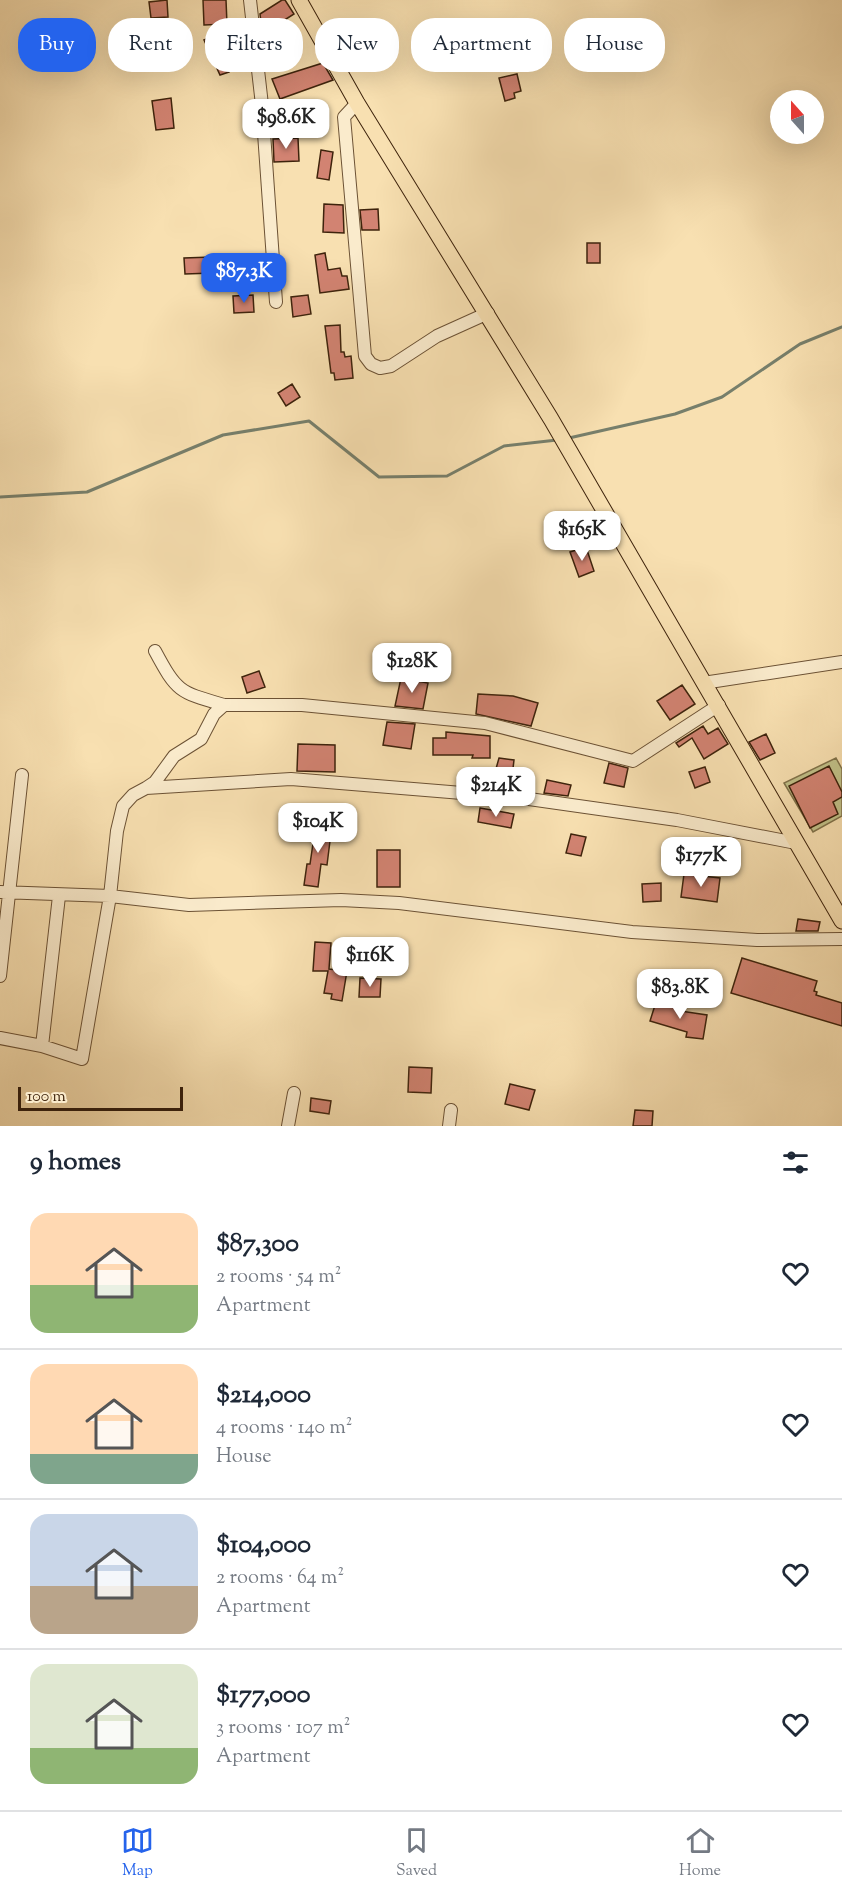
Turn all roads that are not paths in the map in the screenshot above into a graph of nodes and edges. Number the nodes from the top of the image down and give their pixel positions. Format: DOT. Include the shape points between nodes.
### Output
graph roads {
  1 [pos="250,0"];
  2 [pos="299,0"];
  3 [pos="357,103"];
  4 [pos="276,302"];
  5 [pos="488,313"];
  6 [pos="155,651"];
  7 [pos="842,662"];
  8 [pos="703,683"];
  9 [pos="224,705"];
  10 [pos="719,705"];
  11 [pos="22,775"];
  12 [pos="146,788"];
  13 [pos="796,843"];
  14 [pos="4,891"];
  15 [pos="59,896"];
  16 [pos="110,896"];
  17 [pos="842,921"];
  18 [pos="842,939"];
  19 [pos="0,976"];
  20 [pos="0,1038"];
  21 [pos="42,1046"];
  22 [pos="294,1094"];
  23 [pos="451,1110"];
  24 [pos="288,1126"];
  25 [pos="448,1126"];
  1 -- 4 [label="street"];
  2 -- 3 [label="main road"];
  3 -- 5 [label="main road"];
  3 -- 5 [label="street" via="344,117 365,356 370,364 380,368 391,366 437,336"];
  5 -- 8 [label="main road"];
  6 -- 9 [label="street" via="180,689"];
  7 -- 8 [label="street"];
  8 -- 10 [label="main road"];
  9 -- 10 [label="street" via="302,705 486,723 633,761"];
  9 -- 12 [label="street" via="214,714 201,739 174,756"];
  10 -- 13 [label="main road"];
  11 -- 14 [label="street"];
  12 -- 13 [label="street" via="291,779 450,792 677,820"];
  12 -- 16 [label="street" via="123,806"];
  13 -- 17 [label="main road"];
  14 -- 15 [label="street"];
  14 -- 19 [label="street"];
  15 -- 16 [label="street"];
  15 -- 21 [label="street"];
  16 -- 18 [label="street" via="189,905 341,900 399,903 632,932 757,940"];
  16 -- 21 [label="street" via="82,1059"];
  20 -- 21 [label="street"];
  22 -- 24 [label="street"];
  23 -- 25 [label="street"];
}
